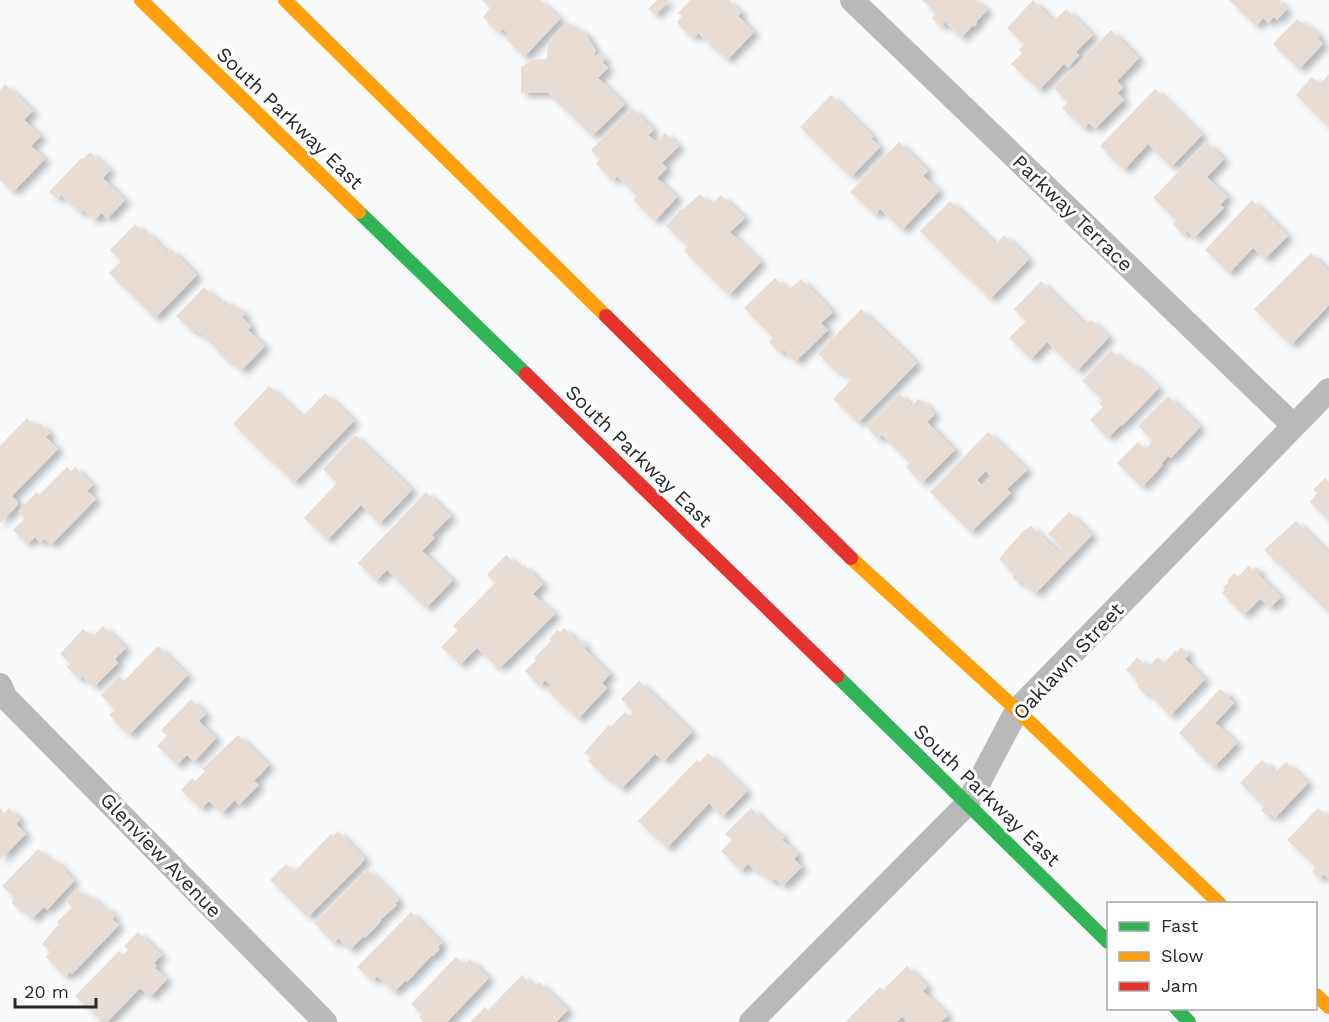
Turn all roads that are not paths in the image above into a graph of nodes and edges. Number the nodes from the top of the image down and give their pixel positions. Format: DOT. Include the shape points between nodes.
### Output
graph roads {
  1 [pos="141,0"];
  2 [pos="285,0"];
  3 [pos="852,0"];
  4 [pos="1329,390"];
  5 [pos="1294,426"];
  6 [pos="0,685"];
  7 [pos="1017,710"];
  8 [pos="968,803"];
  9 [pos="1219,902"];
  10 [pos="1107,941"];
  11 [pos="1317,995"];
  12 [pos="1329,1007"];
  13 [pos="1178,1010"];
  14 [pos="325,1022"];
  15 [pos="751,1022"];
  16 [pos="1189,1022"];
  1 -- 8 [label="main road, South Parkway East"];
  2 -- 7 [label="main road" via="868,574"];
  3 -- 5 [label="street, Parkway Terrace"];
  4 -- 5 [label="street, Oaklawn Street"];
  5 -- 7 [label="street, Oaklawn Street"];
  6 -- 14 [label="street, Glenview Avenue" via="6,698"];
  7 -- 8 [label="street, Oaklawn Street"];
  7 -- 9 [label="main road"];
  8 -- 10 [label="main road, South Parkway East"];
  8 -- 15 [label="street, Oaklawn Street"];
  11 -- 12 [label="main road"];
  13 -- 16 [label="main road"];
}
